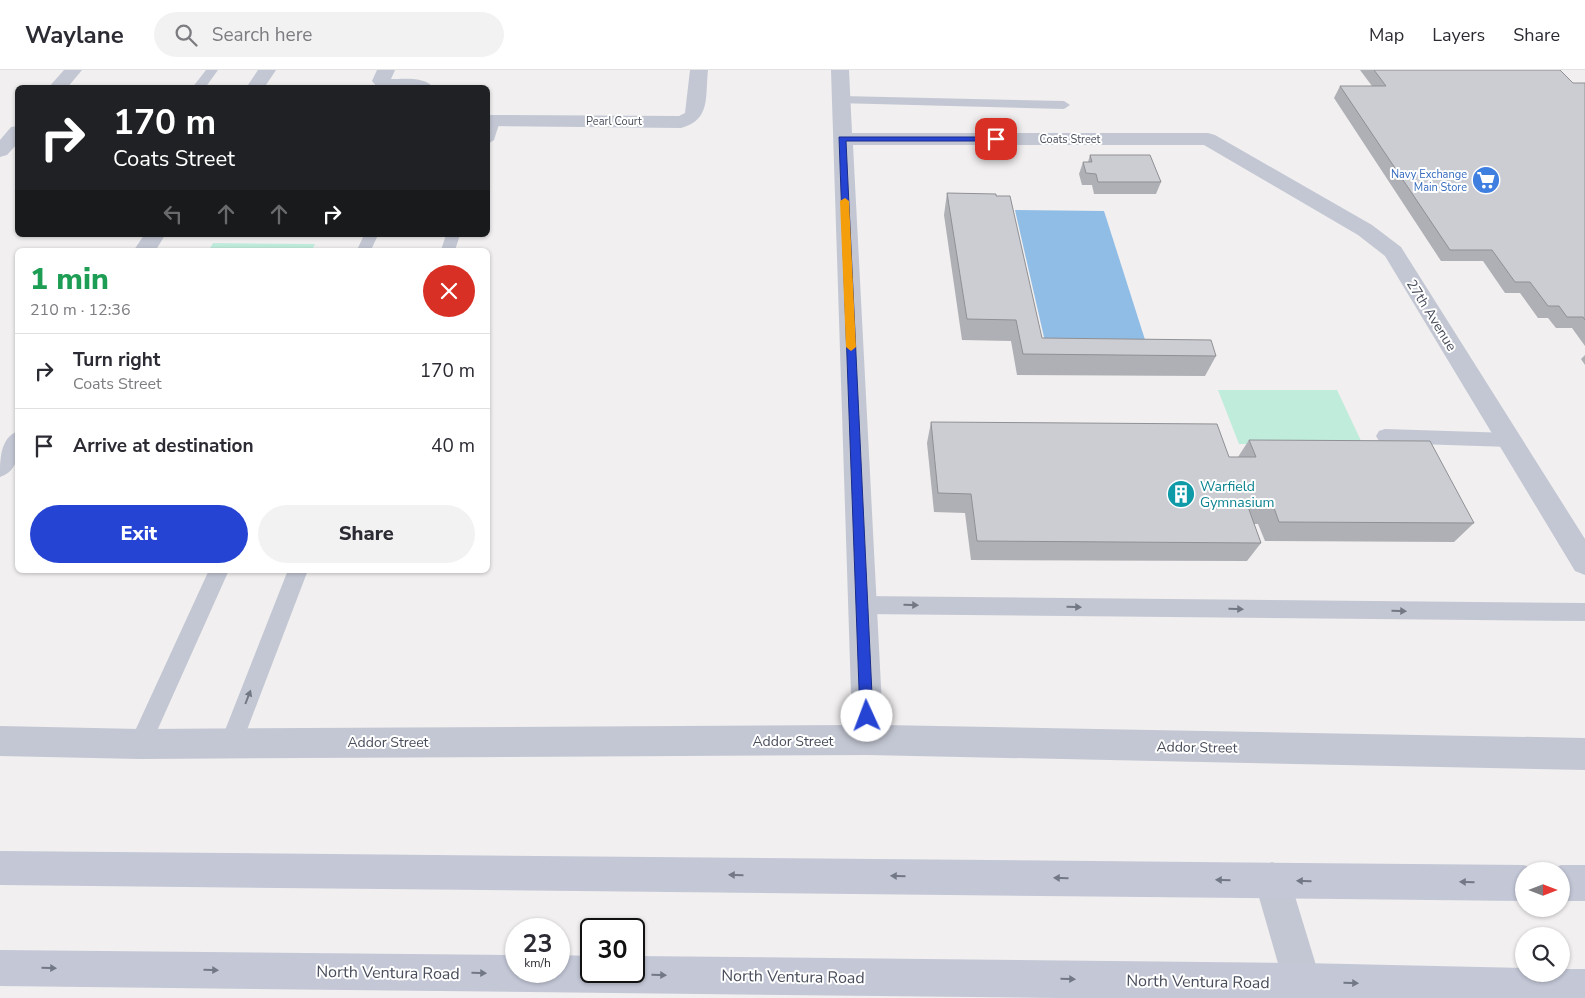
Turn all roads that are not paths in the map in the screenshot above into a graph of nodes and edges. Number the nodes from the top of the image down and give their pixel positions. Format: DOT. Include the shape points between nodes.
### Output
graph roads {
  1 [pos="73,70"];
  2 [pos="212,70"];
  3 [pos="267,70"];
  4 [pos="386,70"];
  5 [pos="699,70"];
  6 [pos="840,70"];
  7 [pos="60,85"];
  8 [pos="200,85"];
  9 [pos="258,85"];
  10 [pos="418,85"];
  11 [pos="841,100"];
  12 [pos="1064,105"];
  13 [pos="491,121"];
  14 [pos="15,134"];
  15 [pos="842,139"];
  16 [pos="1208,139"];
  17 [pos="0,150"];
  18 [pos="154,237"];
  19 [pos="146,248"];
  20 [pos="1385,436"];
  21 [pos="1510,440"];
  22 [pos="15,444"];
  23 [pos="0,467"];
  24 [pos="1585,563"];
  25 [pos="218,573"];
  26 [pos="297,573"];
  27 [pos="862,605"];
  28 [pos="1585,612"];
  29 [pos="868,740"];
  30 [pos="0,741"];
  31 [pos="230,742"];
  32 [pos="140,744"];
  33 [pos="1585,754"];
  34 [pos="0,868"];
  35 [pos="1272,880"];
  36 [pos="1515,883"];
  37 [pos="1570,883"];
  38 [pos="1585,884"];
  39 [pos="0,968"];
  40 [pos="1585,988"];
  41 [pos="1305,990"];
  1 -- 7 [label="street"];
  2 -- 8 [label="lane"];
  3 -- 9 [label="street"];
  4 -- 10 [label="street" via="381,81 384,84"];
  5 -- 13 [label="street, Pearl Court" via="694,114 681,122"];
  6 -- 11 [label="street"];
  11 -- 12 [label="lane"];
  11 -- 15 [label="street"];
  14 -- 17 [label="street"];
  15 -- 16 [label="street, Coats Street"];
  15 -- 27 [label="street"];
  16 -- 21 [label="street, 27th Avenue" via="1365,230 1393,252"];
  18 -- 19 [label="street"];
  20 -- 21 [label="lane"];
  21 -- 24 [label="street, 27th Avenue"];
  22 -- 23 [label="street"];
  25 -- 32 [label="lane"];
  31 -- 26 [label="lane, one-way"];
  27 -- 28 [label="lane, one-way"];
  27 -- 29 [label="street"];
  29 -- 31 [label="street, Addor Street"];
  29 -- 33 [label="street, Addor Street"];
  30 -- 32 [label="street, Addor Street"];
  31 -- 32 [label="street, Addor Street"];
  35 -- 34 [label="main road, one-way"];
  36 -- 35 [label="main road, one-way"];
  35 -- 41 [label="street"];
  37 -- 38 [label="main road"];
  39 -- 41 [label="main road, North Ventura Road, one-way"];
  41 -- 40 [label="main road, North Ventura Road, one-way"];
}
